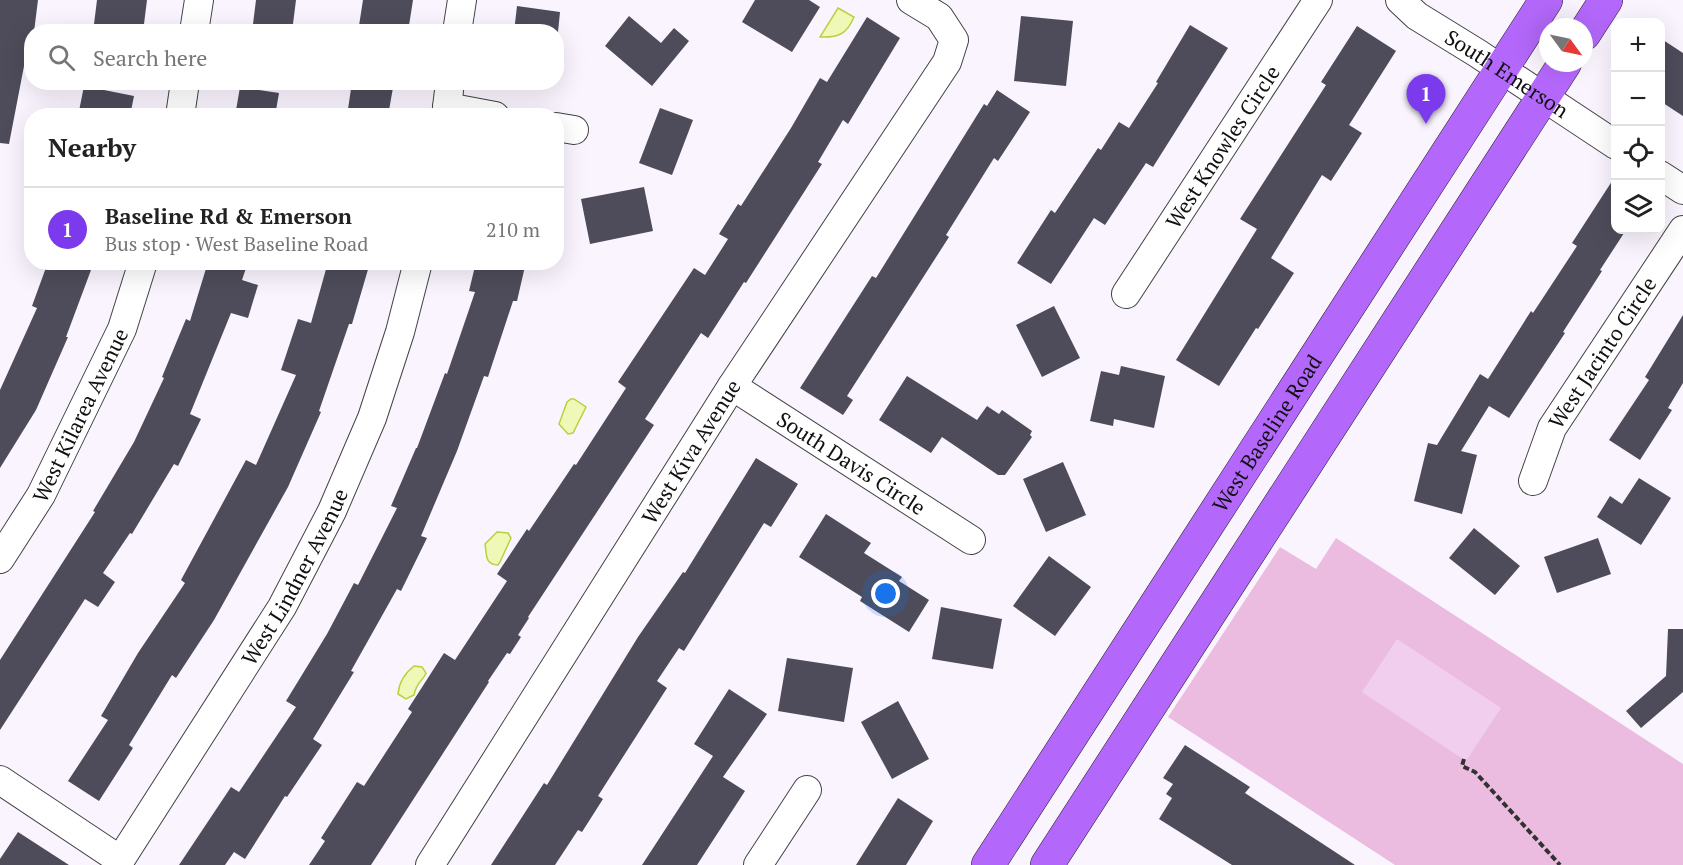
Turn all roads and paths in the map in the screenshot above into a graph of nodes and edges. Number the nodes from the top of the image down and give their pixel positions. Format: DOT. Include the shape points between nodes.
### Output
graph roads {
  1 [pos="199,0"];
  2 [pos="462,0"];
  3 [pos="911,0"];
  4 [pos="1318,0"];
  5 [pos="1400,0"];
  6 [pos="1546,0"];
  7 [pos="1606,0"];
  8 [pos="1593,20"];
  9 [pos="195,24"];
  10 [pos="458,24"];
  11 [pos="1500,69"];
  12 [pos="1559,72"];
  13 [pos="184,90"];
  14 [pos="1543,97"];
  15 [pos="448,102"];
  16 [pos="181,108"];
  17 [pos="468,108"];
  18 [pos="1611,143"];
  19 [pos="1665,178"];
  20 [pos="1683,190"];
  21 [pos="1683,230"];
  22 [pos="141,270"];
  23 [pos="416,270"];
  24 [pos="1126,294"];
  25 [pos="732,386"];
  26 [pos="1533,481"];
  27 [pos="971,540"];
  28 [pos="0,559"];
  29 [pos="1464,759"];
  30 [pos="0,780"];
  31 [pos="807,790"];
  32 [pos="118,863"];
  33 [pos="430,865"];
  34 [pos="758,865"];
  35 [pos="988,865"];
  36 [pos="1047,865"];
  37 [pos="1560,865"];
  1 -- 9 [label="street"];
  2 -- 10 [label="street"];
  3 -- 25 [label="street, West Kiva Avenue" via="939,17 954,40 947,62"];
  4 -- 24 [label="street, West Knowles Circle"];
  5 -- 11 [label="street, South Emerson" via="1417,16"];
  6 -- 11 [label="main road, West Baseline Road"];
  7 -- 8 [label="main road"];
  11 -- 14 [label="street, South Emerson"];
  11 -- 35 [label="main road, West Baseline Road"];
  12 -- 14 [label="main road"];
  13 -- 16 [label="street"];
  14 -- 18 [label="street, South Emerson"];
  14 -- 36 [label="main road"];
  15 -- 17 [label="street"];
  19 -- 20 [label="street"];
  21 -- 26 [label="street, West Jacinto Circle" via="1552,428"];
  22 -- 28 [label="street, West Kilarea Avenue" via="123,328 41,495"];
  23 -- 32 [label="street, West Lindner Avenue" via="372,418 332,511 282,607"];
  25 -- 27 [label="street, South Davis Circle"];
  25 -- 33 [label="street, West Kiva Avenue"];
  29 -- 37 [label="path" via="1462,766 1475,772"];
  30 -- 32 [label="street"];
  31 -- 34 [label="street"];
}
